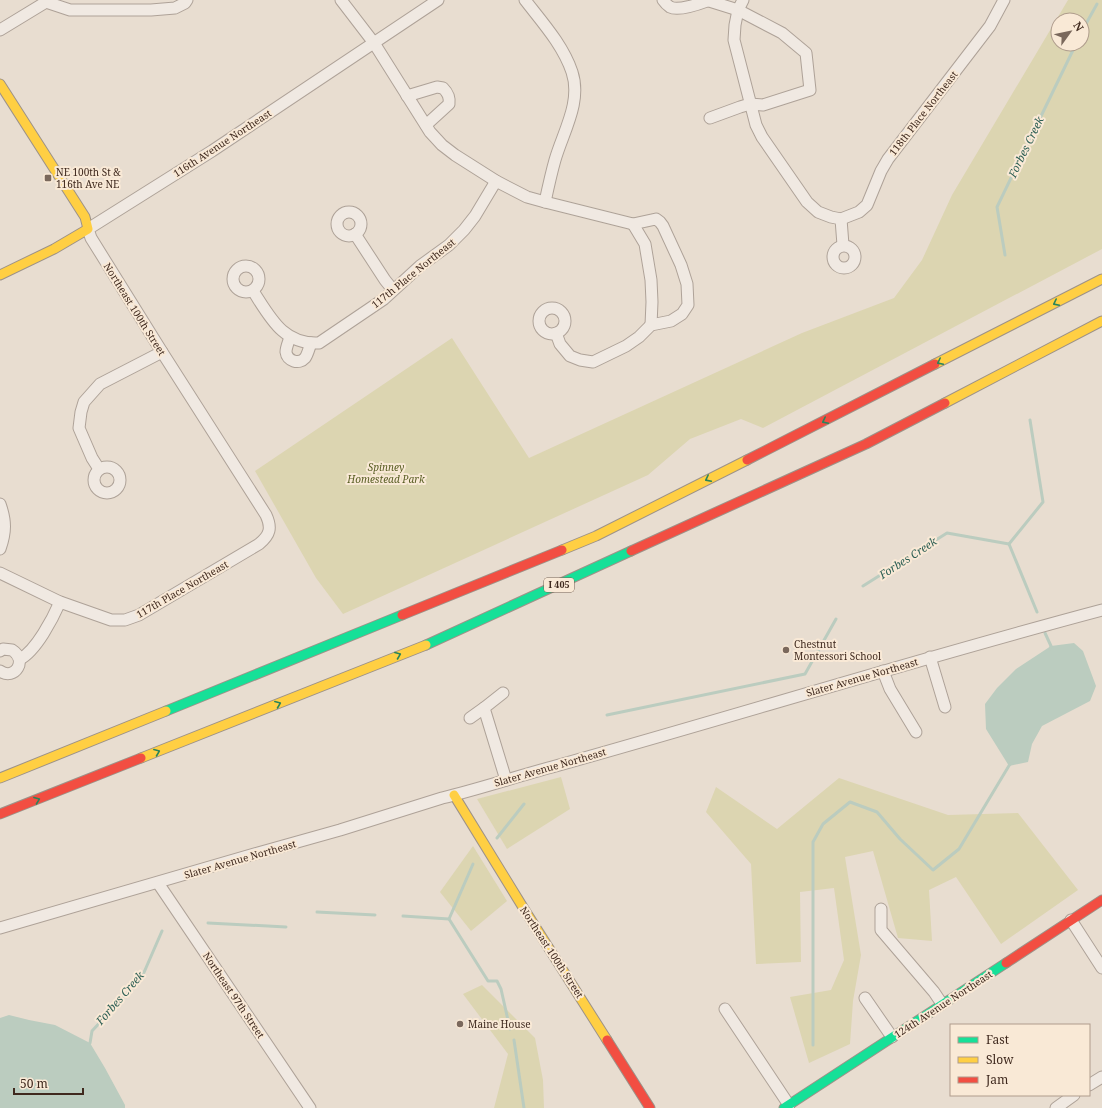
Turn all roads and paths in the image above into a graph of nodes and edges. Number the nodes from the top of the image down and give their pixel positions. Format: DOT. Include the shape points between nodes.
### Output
graph roads {
  1 [pos="186,0"];
  2 [pos="341,0"];
  3 [pos="438,0"];
  4 [pos="525,0"];
  5 [pos="664,0"];
  6 [pos="1004,0"];
  7 [pos="46,1"];
  8 [pos="707,1"];
  9 [pos="741,5"];
  10 [pos="0,30"];
  11 [pos="374,43"];
  12 [pos="0,84"];
  13 [pos="407,96"];
  14 [pos="750,104"];
  15 [pos="710,118"];
  16 [pos="426,125"];
  17 [pos="496,182"];
  18 [pos="544,202"];
  19 [pos="841,219"];
  20 [pos="632,224"];
  21 [pos="88,229"];
  22 [pos="355,234"];
  23 [pos="843,245"];
  24 [pos="0,275"];
  25 [pos="1102,278"];
  26 [pos="394,290"];
  27 [pos="253,291"];
  28 [pos="1102,321"];
  29 [pos="652,325"];
  30 [pos="556,333"];
  31 [pos="300,340"];
  32 [pos="162,352"];
  33 [pos="99,469"];
  34 [pos="0,504"];
  35 [pos="268,533"];
  36 [pos="0,549"];
  37 [pos="0,573"];
  38 [pos="60,602"];
  39 [pos="1102,610"];
  40 [pos="0,651"];
  41 [pos="930,657"];
  42 [pos="20,659"];
  43 [pos="0,671"];
  44 [pos="883,671"];
  45 [pos="504,693"];
  46 [pos="945,707"];
  47 [pos="484,708"];
  48 [pos="470,718"];
  49 [pos="916,732"];
  50 [pos="0,778"];
  51 [pos="506,780"];
  52 [pos="454,795"];
  53 [pos="0,814"];
  54 [pos="158,882"];
  55 [pos="1102,900"];
  56 [pos="881,909"];
  57 [pos="1071,920"];
  58 [pos="0,928"];
  59 [pos="1102,968"];
  60 [pos="865,998"];
  61 [pos="942,1004"];
  62 [pos="726,1009"];
  63 [pos="892,1037"];
  64 [pos="1102,1077"];
  65 [pos="1090,1084"];
  66 [pos="1073,1096"];
  67 [pos="786,1106"];
  68 [pos="310,1108"];
  69 [pos="650,1108"];
  70 [pos="1056,1108"];
  1 -- 7 [label="street" via="175,8 150,10 70,10"];
  2 -- 11 [label="street"];
  3 -- 11 [label="street, 116th Avenue Northeast"];
  4 -- 18 [label="street" via="560,47 575,84 575,100"];
  5 -- 8 [label="street" via="674,8"];
  6 -- 19 [label="street, 118th Place Northeast" via="990,26 888,159 867,205 859,212"];
  7 -- 10 [label="street"];
  8 -- 9 [label="street"];
  9 -- 14 [label="street" via="734,40"];
  9 -- 14 [label="street" via="782,32 806,53 810,90 763,105"];
  11 -- 13 [label="street"];
  11 -- 21 [label="street, 116th Avenue Northeast" via="212,151"];
  12 -- 21 [label="main road, Northeast 100th Street" via="85,217"];
  13 -- 16 [label="street"];
  13 -- 16 [label="street" via="437,87 448,92 449,104"];
  14 -- 15 [label="street"];
  14 -- 19 [label="street" via="762,137 807,202 818,212"];
  16 -- 17 [label="street" via="442,145"];
  17 -- 18 [label="street"];
  17 -- 26 [label="street, 117th Place Northeast" via="464,230"];
  18 -- 20 [label="street"];
  19 -- 23 [label="street"];
  20 -- 29 [label="street" via="645,244"];
  20 -- 29 [label="street" via="656,219 660,222 681,265 687,284 688,305 682,314 670,321"];
  21 -- 24 [label="main road, 116th Avenue Northeast"];
  21 -- 32 [label="street, Northeast 100th Street" via="91,238"];
  22 -- 26 [label="street"];
  25 -- 50 [label="main road, one-way" via="596,536"];
  26 -- 31 [label="street, 117th Place Northeast" via="319,343"];
  27 -- 31 [label="street" via="282,332"];
  53 -- 28 [label="main road, I 405, one-way" via="427,644 866,444"];
  29 -- 30 [label="street" via="626,346 593,362 570,356 560,344"];
  31 -- 31 [label="street" via="305,358 300,362 294,362 290,360 286,351"];
  32 -- 33 [label="street" via="100,384 84,402 80,412 79,428"];
  32 -- 35 [label="street, Northeast 100th Street" via="266,515 270,523"];
  34 -- 36 [label="street" via="5,529"];
  35 -- 38 [label="street, 117th Place Northeast" via="259,544 139,615 126,620 111,620"];
  37 -- 38 [label="street, 117th Place Northeast"];
  38 -- 42 [label="street" via="35,646"];
  39 -- 41 [label="street, Slater Avenue Northeast"];
  40 -- 42 [label="street" via="12,650"];
  41 -- 44 [label="street, Slater Avenue Northeast"];
  41 -- 46 [label="street"];
  42 -- 43 [label="street" via="18,668 12,673"];
  44 -- 49 [label="street" via="890,689"];
  44 -- 51 [label="street, Slater Avenue Northeast"];
  45 -- 47 [label="street"];
  47 -- 48 [label="street"];
  47 -- 51 [label="street"];
  51 -- 52 [label="street, Slater Avenue Northeast"];
  52 -- 54 [label="street, Slater Avenue Northeast"];
  52 -- 69 [label="main road, Northeast 100th Street"];
  54 -- 58 [label="street, Slater Avenue Northeast"];
  54 -- 68 [label="street, Northeast 97th Street"];
  55 -- 57 [label="main road, 124th Avenue Northeast"];
  56 -- 61 [label="street" via="881,930"];
  57 -- 59 [label="street"];
  57 -- 61 [label="main road, 124th Avenue Northeast"];
  60 -- 63 [label="street"];
  61 -- 63 [label="main road, 124th Avenue Northeast"];
  62 -- 67 [label="street"];
  63 -- 67 [label="main road, 124th Avenue Northeast"];
  64 -- 65 [label="street"];
  66 -- 70 [label="street"];
}
